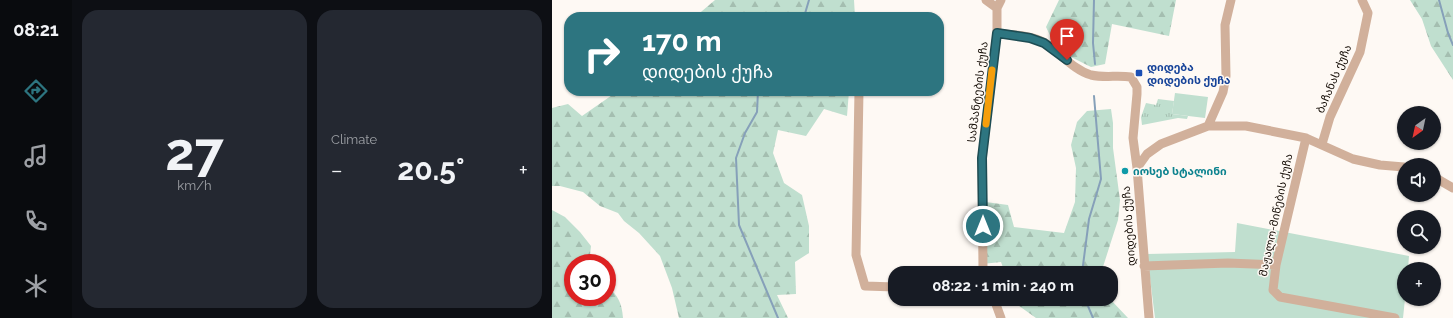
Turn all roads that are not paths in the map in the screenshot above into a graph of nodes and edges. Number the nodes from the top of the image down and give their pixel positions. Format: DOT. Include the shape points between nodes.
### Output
graph roads {
  1 [pos="986,0"];
  2 [pos="1231,0"];
  3 [pos="1362,0"];
  4 [pos="999,4"];
  5 [pos="997,33"];
  6 [pos="859,96"];
  7 [pos="1208,126"];
  8 [pos="1306,138"];
  9 [pos="1322,144"];
  10 [pos="1397,166"];
  11 [pos="1137,168"];
  12 [pos="1441,181"];
  13 [pos="1453,188"];
  14 [pos="1276,265"];
  15 [pos="983,266"];
  16 [pos="1144,266"];
  17 [pos="888,287"];
  18 [pos="997,306"];
  19 [pos="1001,318"];
  20 [pos="1149,318"];
  21 [pos="1395,318"];
  1 -- 4 [label="street"];
  2 -- 7 [label="street" via="1224,26 1223,92"];
  3 -- 9 [label="street, ბაჩანას ქუჩა" via="1368,13 1360,52 1330,117"];
  4 -- 5 [label="street"];
  5 -- 11 [label="street, დიდების ქუჩა" via="1044,43 1091,75 1131,77 1137,87 1132,138"];
  5 -- 15 [label="street, სამპანტების ქუჩა" via="982,158"];
  6 -- 17 [label="street" via="856,255 865,286"];
  7 -- 8 [label="street" via="1246,126"];
  7 -- 11 [label="street" via="1161,144 1146,154"];
  8 -- 9 [label="street"];
  8 -- 14 [label="street, მაჟალო-მიწების ქუჩა"];
  9 -- 10 [label="street" via="1353,159"];
  11 -- 16 [label="street, დიდების ქუჩა"];
  12 -- 13 [label="street"];
  14 -- 16 [label="street" via="1228,263"];
  14 -- 21 [label="street, მაჟალო-მიწების ქუჩა" via="1273,290 1280,297"];
  16 -- 20 [label="street, დიდების ქუჩა"];
  18 -- 19 [label="street"];
}
